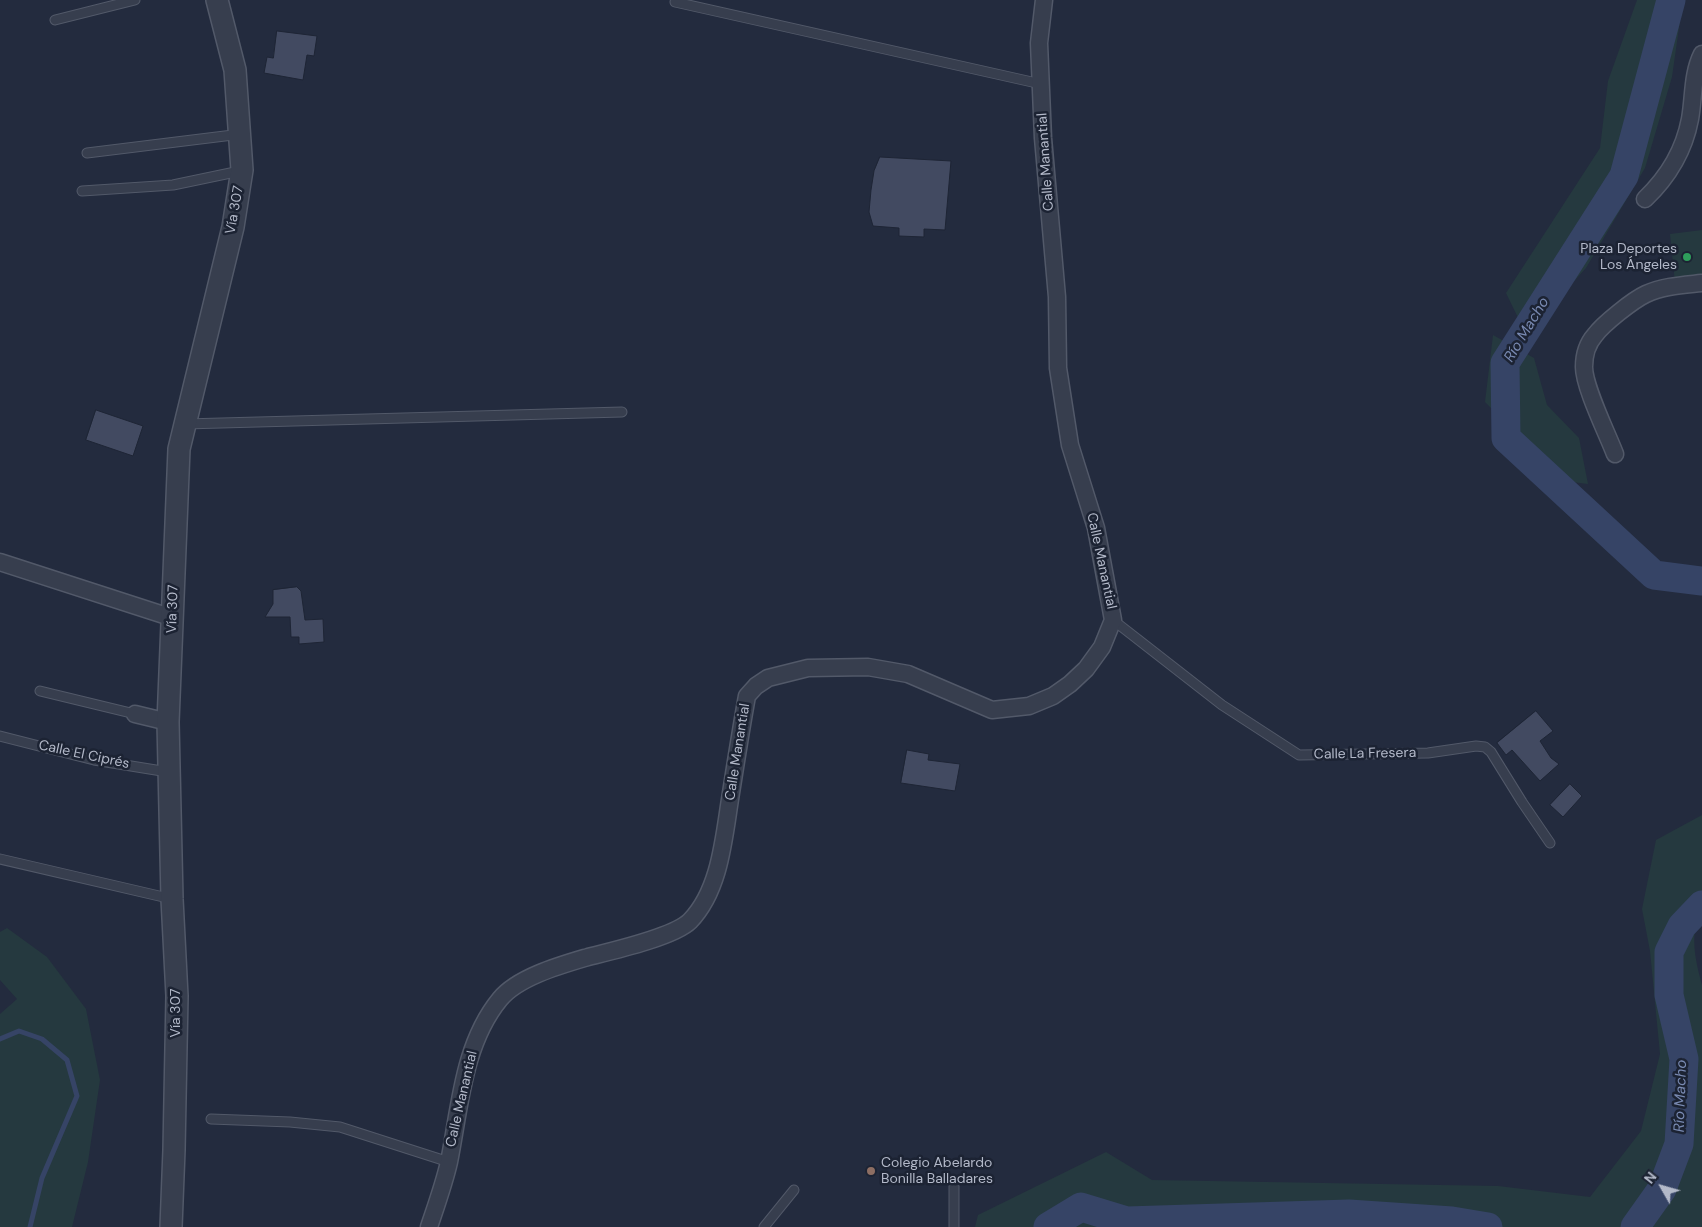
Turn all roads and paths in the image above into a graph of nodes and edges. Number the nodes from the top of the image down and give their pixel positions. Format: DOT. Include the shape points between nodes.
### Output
graph roads {
  1 [pos="135,0"];
  2 [pos="218,0"];
  3 [pos="1044,0"];
  4 [pos="674,2"];
  5 [pos="55,20"];
  6 [pos="1702,54"];
  7 [pos="1041,84"];
  8 [pos="240,134"];
  9 [pos="87,153"];
  10 [pos="242,170"];
  11 [pos="82,191"];
  12 [pos="1645,199"];
  13 [pos="1702,283"];
  14 [pos="622,412"];
  15 [pos="185,424"];
  16 [pos="1615,454"];
  17 [pos="0,562"];
  18 [pos="173,618"];
  19 [pos="1113,620"];
  20 [pos="40,691"];
  21 [pos="135,714"];
  22 [pos="168,722"];
  23 [pos="0,736"];
  24 [pos="168,772"];
  25 [pos="1550,843"];
  26 [pos="0,859"];
  27 [pos="172,899"];
  28 [pos="211,1119"];
  29 [pos="449,1162"];
  30 [pos="954,1186"];
  31 [pos="794,1190"];
  32 [pos="171,1227"];
  33 [pos="429,1227"];
  34 [pos="764,1227"];
  35 [pos="954,1227"];
  1 -- 5 [label="lane"];
  2 -- 8 [label="street, Vía 307" via="235,70"];
  3 -- 7 [label="street, Calle Manantial" via="1039,44"];
  4 -- 7 [label="lane"];
  6 -- 12 [label="street" via="1695,69 1690,120 1682,144 1661,183"];
  7 -- 19 [label="street, Calle Manantial" via="1057,297 1058,368 1070,445 1096,528"];
  8 -- 9 [label="lane"];
  8 -- 10 [label="street, Vía 307"];
  10 -- 11 [label="lane" via="173,185"];
  10 -- 15 [label="street, Vía 307" via="233,227"];
  13 -- 16 [label="street" via="1645,294 1595,334 1586,350 1584,368 1587,383"];
  14 -- 15 [label="lane"];
  15 -- 18 [label="street, Vía 307" via="177,476"];
  17 -- 18 [label="street"];
  18 -- 22 [label="street, Vía 307"];
  19 -- 25 [label="lane, Calle La Fresera" via="1222,706 1299,755 1428,753 1485,747"];
  19 -- 29 [label="street, Calle Manantial" via="1102,647 1086,669 1053,696 1030,706 992,710 908,674 868,667 808,668 768,678 756,686 747,696 718,869 703,903 690,922 664,936 567,964 521,982 502,996 486,1017 470,1057"];
  20 -- 21 [label="lane"];
  21 -- 22 [label="street"];
  22 -- 24 [label="street, Vía 307"];
  23 -- 24 [label="lane, Calle El Ciprés" via="94,760"];
  24 -- 27 [label="street, Vía 307"];
  26 -- 27 [label="lane"];
  27 -- 32 [label="street, Vía 307" via="177,996"];
  28 -- 29 [label="lane" via="340,1127"];
  29 -- 33 [label="street, Calle Manantial"];
  30 -- 35 [label="lane"];
  31 -- 34 [label="lane"];
}
